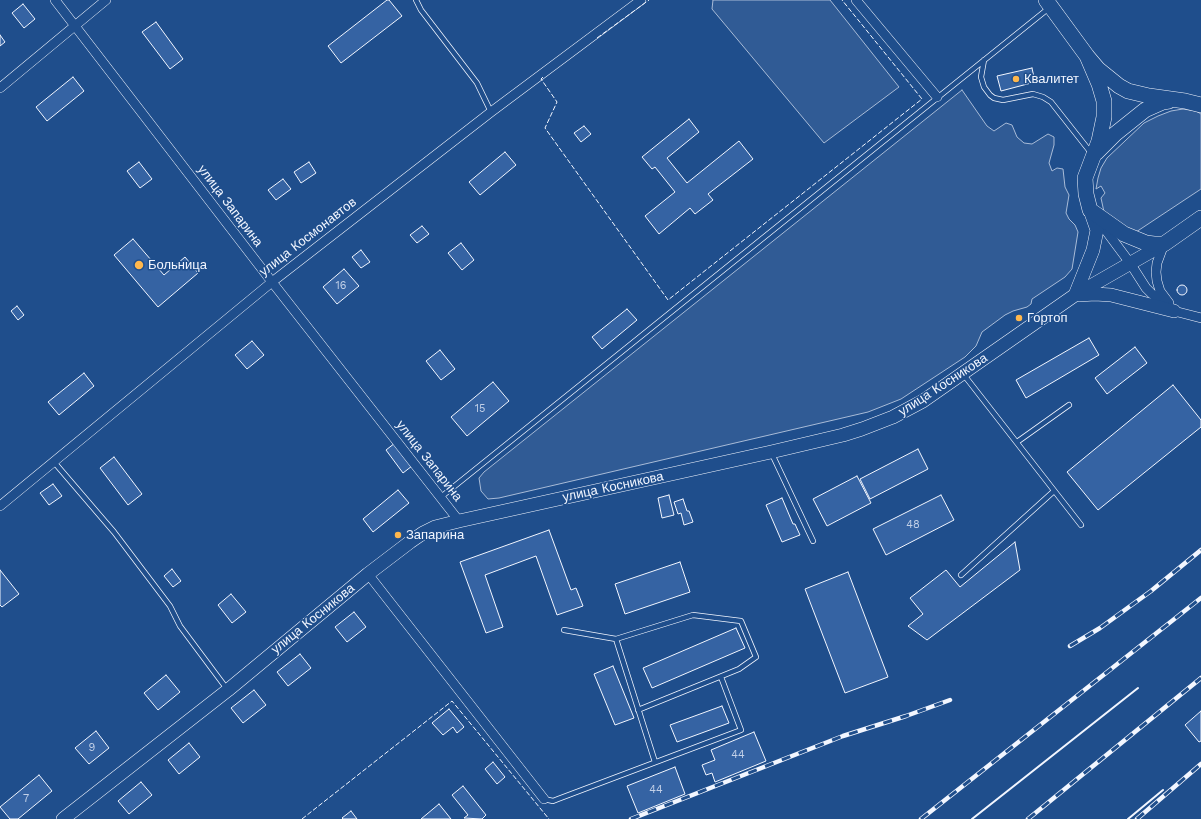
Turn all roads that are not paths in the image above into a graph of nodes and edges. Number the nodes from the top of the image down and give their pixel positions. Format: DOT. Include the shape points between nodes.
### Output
graph roads {
  1 [pos="55,0"];
  2 [pos="106,0"];
  3 [pos="416,0"];
  4 [pos="640,0"];
  5 [pos="856,0"];
  6 [pos="1048,3"];
  7 [pos="75,25"];
  8 [pos="1087,56"];
  9 [pos="984,60"];
  10 [pos="0,88"];
  11 [pos="937,97"];
  12 [pos="1174,100"];
  13 [pos="1201,105"];
  14 [pos="491,112"];
  15 [pos="1093,156"];
  16 [pos="1090,210"];
  17 [pos="1201,218"];
  18 [pos="1164,244"];
  19 [pos="1130,263"];
  20 [pos="272,282"];
  21 [pos="1075,295"];
  22 [pos="1174,311"];
  23 [pos="1201,318"];
  24 [pos="963,373"];
  25 [pos="1069,405"];
  26 [pos="1017,442"];
  27 [pos="771,452"];
  28 [pos="54,462"];
  29 [pos="1054,492"];
  30 [pos="441,496"];
  31 [pos="0,506"];
  32 [pos="459,521"];
  33 [pos="1081,525"];
  34 [pos="813,541"];
  35 [pos="368,574"];
  36 [pos="961,575"];
  37 [pos="564,630"];
  38 [pos="616,639"];
  39 [pos="721,677"];
  40 [pos="228,690"];
  41 [pos="638,710"];
  42 [pos="655,762"];
  43 [pos="544,799"];
  44 [pos="64,819"];
  1 -- 7 [label="street, улица Запарина"];
  2 -- 7 [label="street"];
  3 -- 14 [label="lane" via="477,83"];
  4 -- 14 [label="street, улица Космонавтов"];
  5 -- 11 [label="street"];
  6 -- 8 [label="main road"];
  6 -- 9 [label="lane"];
  7 -- 10 [label="street"];
  7 -- 20 [label="street, улица Запарина"];
  8 -- 12 [label="main road" via="1119,86 1138,94"];
  8 -- 15 [label="main road" via="1104,101 1102,127"];
  9 -- 11 [label="lane"];
  9 -- 15 [label="lane" via="981,77 990,95 1003,100 1033,94 1043,97 1051,102"];
  11 -- 30 [label="lane"];
  12 -- 13 [label="main road"];
  12 -- 15 [label="main road" via="1145,110"];
  14 -- 20 [label="street, улица Космонавтов"];
  15 -- 16 [label="main road" via="1086,178"];
  16 -- 18 [label="main road" via="1124,234 1146,243"];
  16 -- 19 [label="street"];
  16 -- 21 [label="street" via="1097,230 1093,250"];
  17 -- 18 [label="main road, улица Косникова"];
  18 -- 19 [label="street, улица Косникова"];
  18 -- 22 [label="street" via="1157,263 1157,281 1160,292"];
  19 -- 21 [label="street, улица Косникова"];
  19 -- 22 [label="street" via="1146,288"];
  20 -- 28 [label="street, улица Космонавтов"];
  20 -- 30 [label="street, улица Запарина"];
  21 -- 22 [label="street" via="1111,295"];
  21 -- 24 [label="street, улица Косникова"];
  22 -- 23 [label="street"];
  24 -- 26 [label="lane"];
  24 -- 27 [label="street, улица Косникова" via="923,401 893,417 843,435"];
  25 -- 26 [label="lane"];
  26 -- 29 [label="lane"];
  27 -- 32 [label="street, улица Косникова"];
  27 -- 34 [label="lane"];
  28 -- 31 [label="street, улица Космонавтов"];
  28 -- 40 [label="lane" via="114,532 170,606 180,626"];
  29 -- 33 [label="lane"];
  29 -- 36 [label="lane"];
  30 -- 32 [label="street, улица Запарина"];
  32 -- 35 [label="street, улица Косникова" via="435,527 410,542"];
  35 -- 40 [label="street, улица Косникова"];
  35 -- 43 [label="street"];
  37 -- 38 [label="lane"];
  38 -- 39 [label="lane" via="693,615 741,621 756,657"];
  38 -- 41 [label="lane"];
  39 -- 41 [label="lane"];
  39 -- 42 [label="lane" via="741,730"];
  40 -- 44 [label="street, улица Косникова"];
  41 -- 42 [label="lane"];
  42 -- 43 [label="lane" via="553,801"];
}
